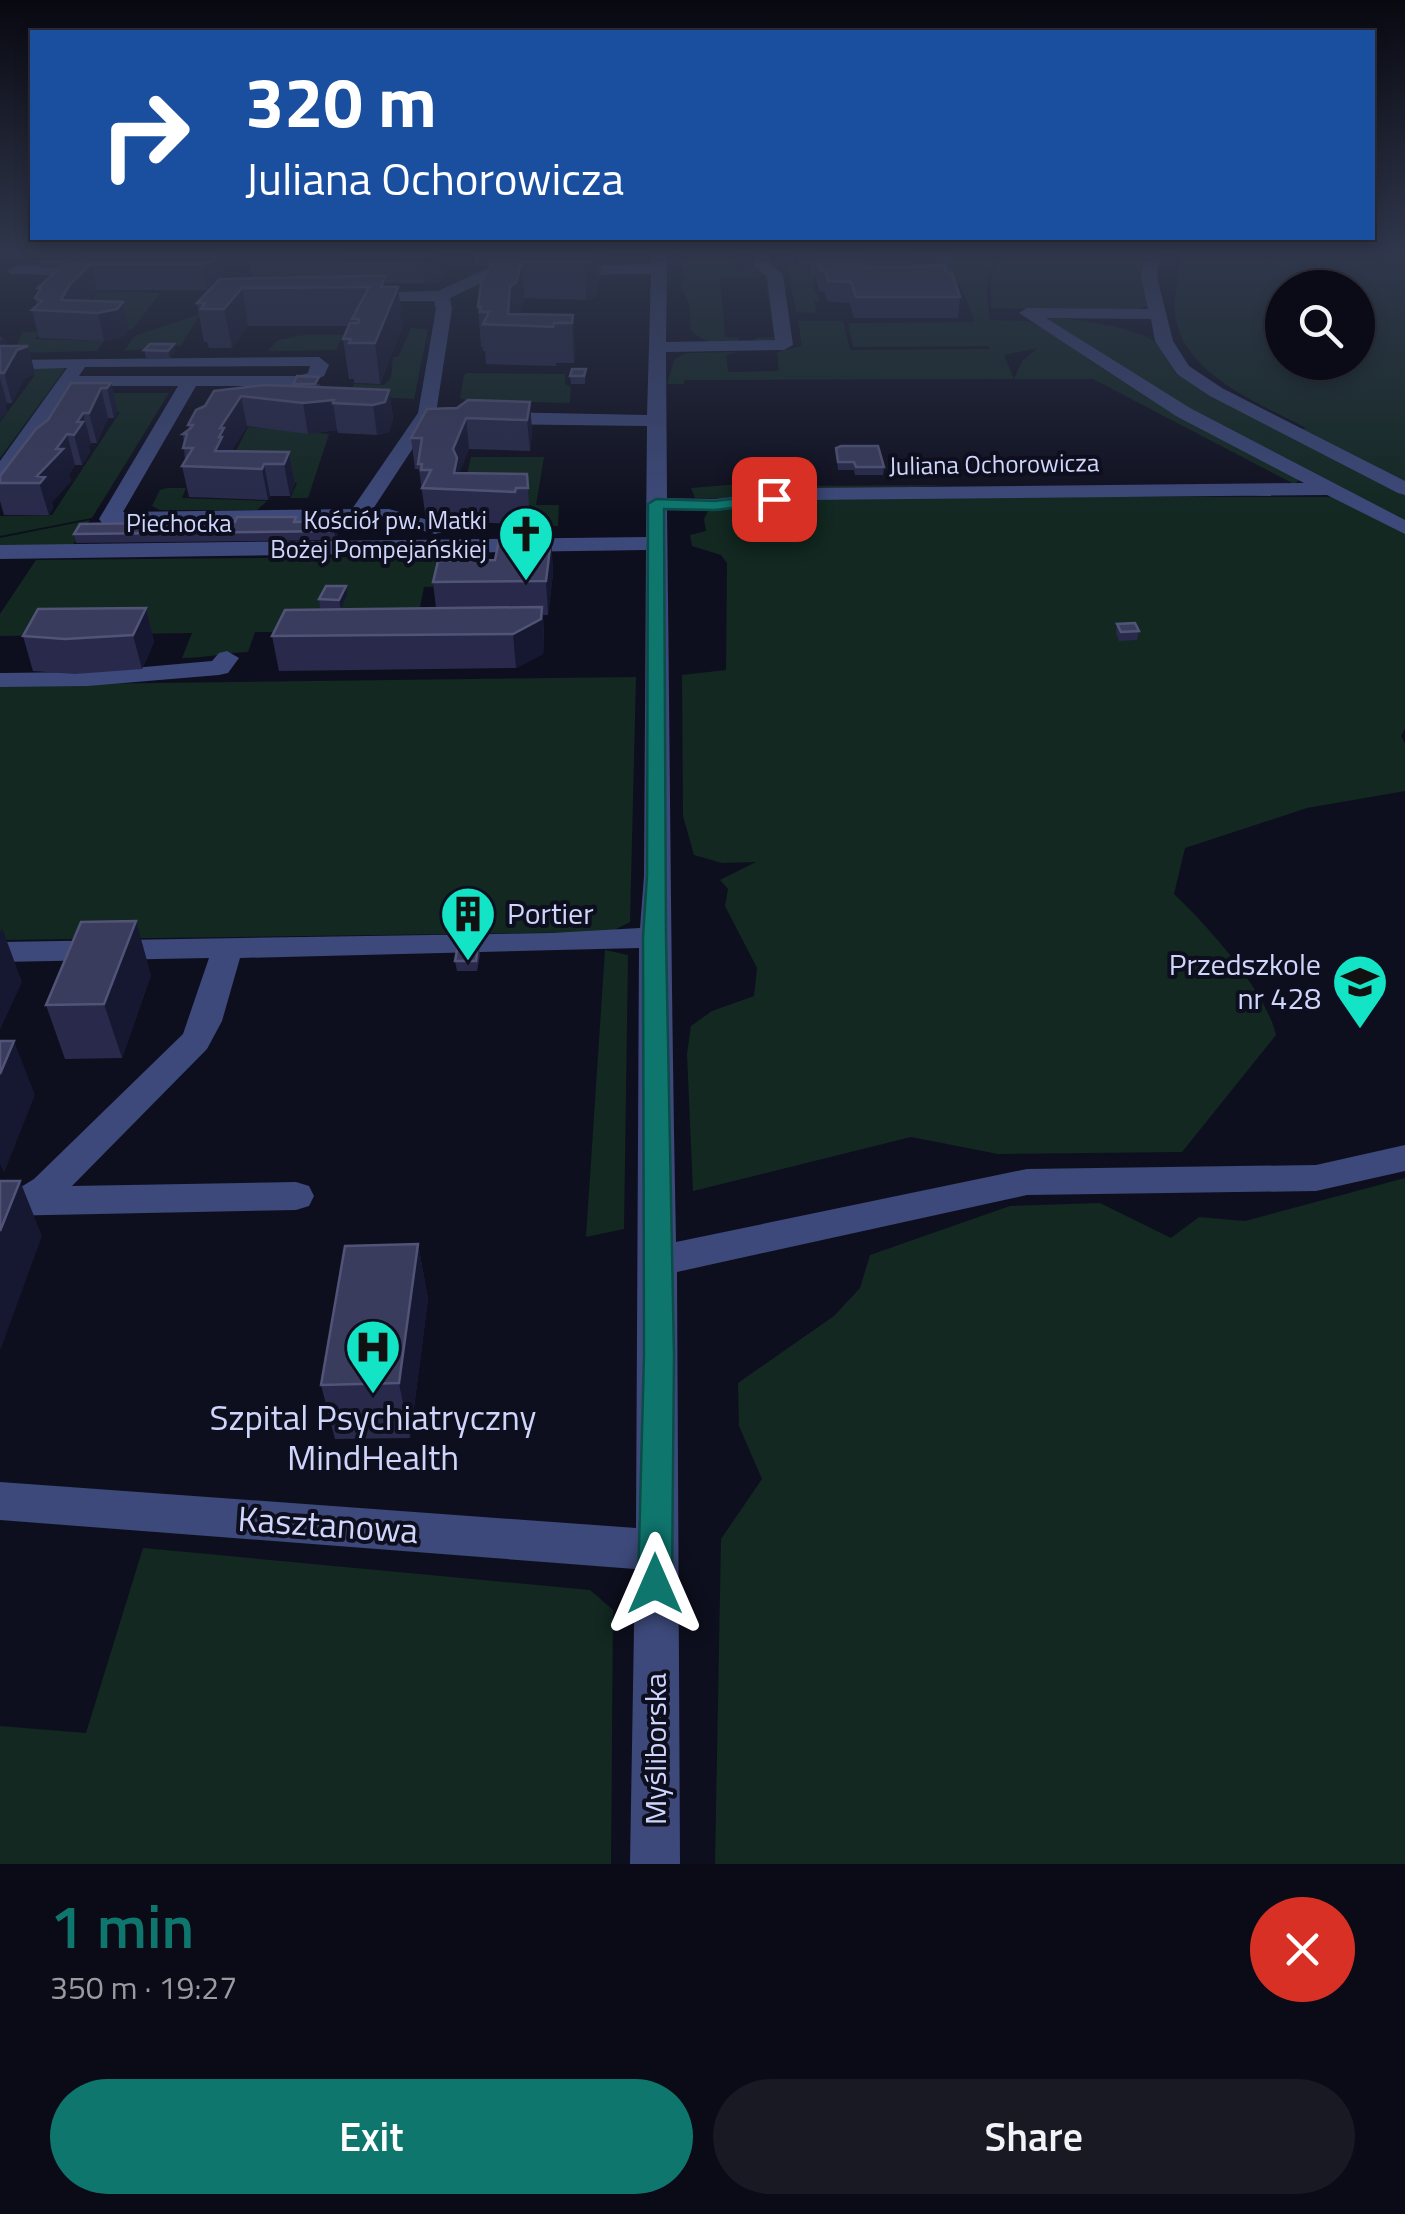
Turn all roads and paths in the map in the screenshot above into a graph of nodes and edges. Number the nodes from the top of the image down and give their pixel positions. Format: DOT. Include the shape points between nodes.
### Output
graph roads {
  1 [pos="439,342"];
  2 [pos="660,342"];
  3 [pos="784,342"];
  4 [pos="1074,342"];
  5 [pos="1165,342"];
  6 [pos="660,347"];
  7 [pos="80,362"];
  8 [pos="0,365"];
  9 [pos="66,381"];
  10 [pos="190,382"];
  11 [pos="427,413"];
  12 [pos="448,414"];
  13 [pos="474,414"];
  14 [pos="656,420"];
  15 [pos="0,476"];
  16 [pos="1334,489"];
  17 [pos="1405,490"];
  18 [pos="656,504"];
  19 [pos="358,516"];
  20 [pos="435,528"];
  21 [pos="1405,528"];
  22 [pos="658,544"];
  23 [pos="0,552"];
  24 [pos="227,658"];
  25 [pos="0,680"];
  26 [pos="654,937"];
  27 [pos="228,949"];
  28 [pos="0,952"];
  29 [pos="1405,1158"];
  30 [pos="296,1196"];
  31 [pos="14,1201"];
  32 [pos="658,1260"];
  33 [pos="0,1501"];
  34 [pos="655,1550"];
  35 [pos="655,1864"];
  1 -- 11 [label="street"];
  2 -- 6 [label="street, Myśliborska"];
  3 -- 6 [label="street"];
  4 -- 16 [label="street" via="1183,412"];
  5 -- 17 [label="street" via="1192,378"];
  6 -- 14 [label="street, Myśliborska"];
  7 -- 8 [label="street"];
  7 -- 9 [label="street"];
  7 -- 10 [label="street" via="320,365 306,380"];
  9 -- 10 [label="street"];
  9 -- 15 [label="street"];
  10 -- 19 [label="street" via="109,519"];
  11 -- 12 [label="street"];
  11 -- 19 [label="street"];
  13 -- 14 [label="street"];
  14 -- 18 [label="street, Myśliborska"];
  16 -- 18 [label="street, Juliana Ochorowicza" via="808,494"];
  16 -- 21 [label="street"];
  18 -- 22 [label="street, Myśliborska"];
  19 -- 20 [label="street" via="389,515"];
  22 -- 23 [label="street, Piechocka"];
  22 -- 26 [label="street, Myśliborska"];
  24 -- 25 [label="street" via="218,668"];
  26 -- 27 [label="street"];
  26 -- 32 [label="street, Myśliborska"];
  27 -- 28 [label="street"];
  27 -- 31 [label="street" via="196,1041 47,1189"];
  29 -- 32 [label="street" via="1316,1178 1027,1182"];
  30 -- 31 [label="street"];
  32 -- 34 [label="street, Myśliborska"];
  33 -- 34 [label="street, Kasztanowa"];
  34 -- 35 [label="street, Myśliborska"];
}
